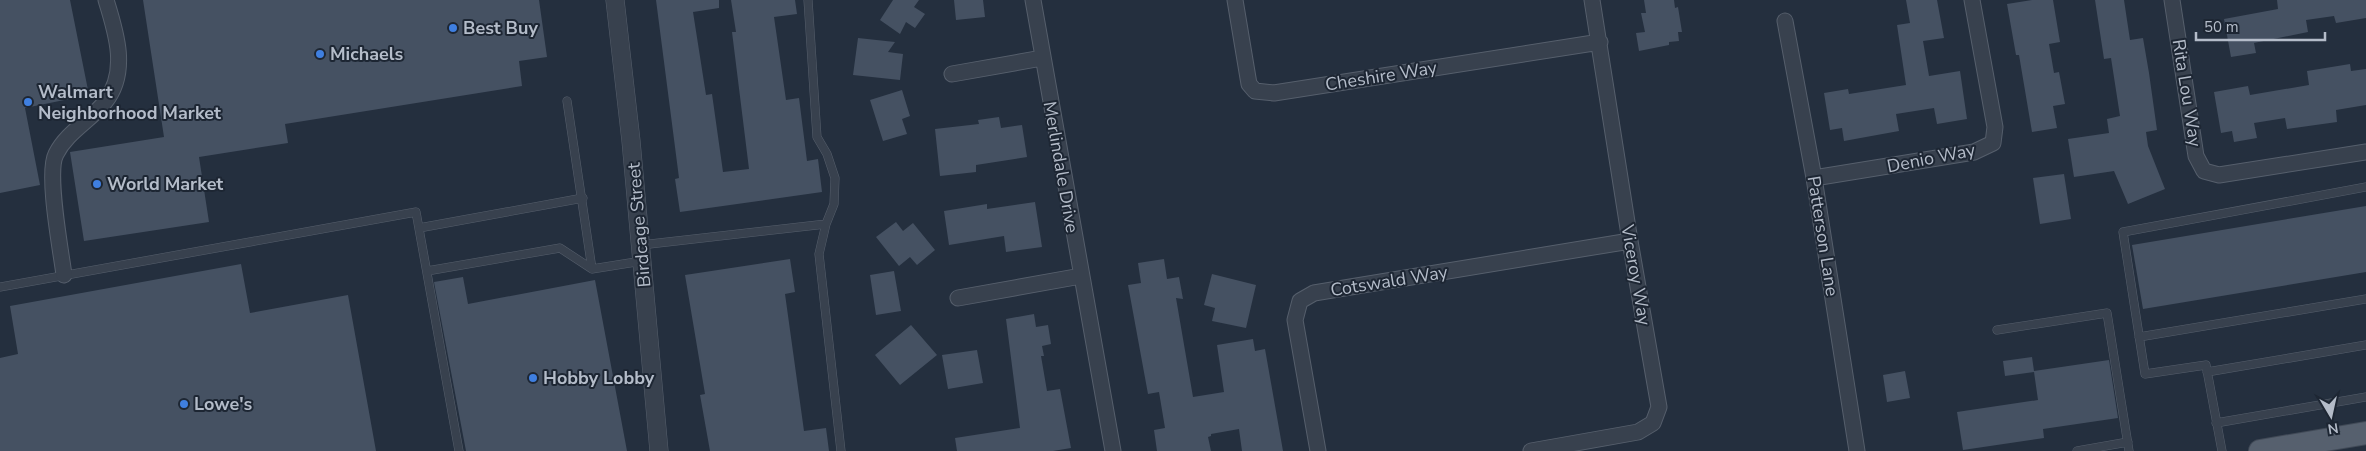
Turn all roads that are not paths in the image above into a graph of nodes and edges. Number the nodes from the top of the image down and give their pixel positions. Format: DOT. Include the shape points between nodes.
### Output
graph roads {
  1 [pos="106,0"];
  2 [pos="615,0"];
  3 [pos="808,0"];
  4 [pos="1033,0"];
  5 [pos="1235,0"];
  6 [pos="1592,0"];
  7 [pos="1972,0"];
  8 [pos="2172,0"];
  9 [pos="1785,21"];
  10 [pos="1600,42"];
  11 [pos="1042,58"];
  12 [pos="952,74"];
  13 [pos="567,101"];
  14 [pos="2366,152"];
  15 [pos="1814,178"];
  16 [pos="2366,188"];
  17 [pos="583,198"];
  18 [pos="826,224"];
  19 [pos="419,228"];
  20 [pos="1630,241"];
  21 [pos="642,253"];
  22 [pos="592,269"];
  23 [pos="427,271"];
  24 [pos="64,275"];
  25 [pos="1080,276"];
  26 [pos="0,287"];
  27 [pos="958,298"];
  28 [pos="2366,299"];
  29 [pos="1997,330"];
  30 [pos="2139,337"];
  31 [pos="2366,346"];
  32 [pos="2207,372"];
  33 [pos="2366,397"];
  34 [pos="2216,422"];
  35 [pos="2366,433"];
  36 [pos="2128,442"];
  37 [pos="2320,446"];
  38 [pos="460,451"];
  39 [pos="659,451"];
  40 [pos="840,451"];
  41 [pos="1113,451"];
  42 [pos="1318,451"];
  43 [pos="1530,451"];
  44 [pos="1857,451"];
  45 [pos="2077,451"];
  46 [pos="2129,451"];
  47 [pos="2222,451"];
  48 [pos="2260,451"];
  1 -- 24 [label="street" via="120,66 114,85 105,102 55,155 52,176"];
  2 -- 21 [label="street, Birdcage Street"];
  3 -- 18 [label="lane" via="816,137 827,154 835,178 834,204"];
  4 -- 11 [label="street, Merlindale Drive"];
  5 -- 10 [label="street, Cheshire Way" via="1249,84 1256,91 1274,93"];
  6 -- 10 [label="street, Viceroy Way"];
  7 -- 15 [label="street, Denio Way" via="1995,127 1993,143 1974,152"];
  8 -- 14 [label="street, Rita Lou Way" via="2196,156 2204,171 2219,175"];
  9 -- 15 [label="street, Patterson Lane"];
  10 -- 20 [label="street, Viceroy Way"];
  11 -- 12 [label="street"];
  11 -- 25 [label="street, Merlindale Drive"];
  13 -- 17 [label="lane"];
  15 -- 44 [label="street, Patterson Lane"];
  16 -- 30 [label="lane" via="2123,232"];
  17 -- 19 [label="lane"];
  17 -- 22 [label="lane"];
  18 -- 21 [label="lane"];
  18 -- 40 [label="lane" via="819,254"];
  19 -- 23 [label="lane"];
  19 -- 24 [label="lane" via="416,212"];
  20 -- 42 [label="street, Cotswald Way" via="1314,293 1300,301 1296,320"];
  20 -- 43 [label="street, Viceroy Way" via="1660,408 1653,423 1638,432"];
  21 -- 22 [label="lane"];
  21 -- 39 [label="street, Birdcage Street"];
  22 -- 23 [label="lane" via="560,248"];
  23 -- 38 [label="lane"];
  24 -- 26 [label="lane"];
  25 -- 27 [label="street"];
  25 -- 41 [label="street, Merlindale Drive"];
  28 -- 30 [label="lane"];
  29 -- 36 [label="lane" via="2107,313"];
  30 -- 32 [label="lane" via="2144,374 2206,365"];
  31 -- 32 [label="lane"];
  32 -- 34 [label="lane"];
  33 -- 34 [label="lane"];
  34 -- 47 [label="lane"];
  35 -- 37 [label="main road"];
  36 -- 45 [label="lane"];
  36 -- 46 [label="lane"];
  37 -- 48 [label="main road"];
}
